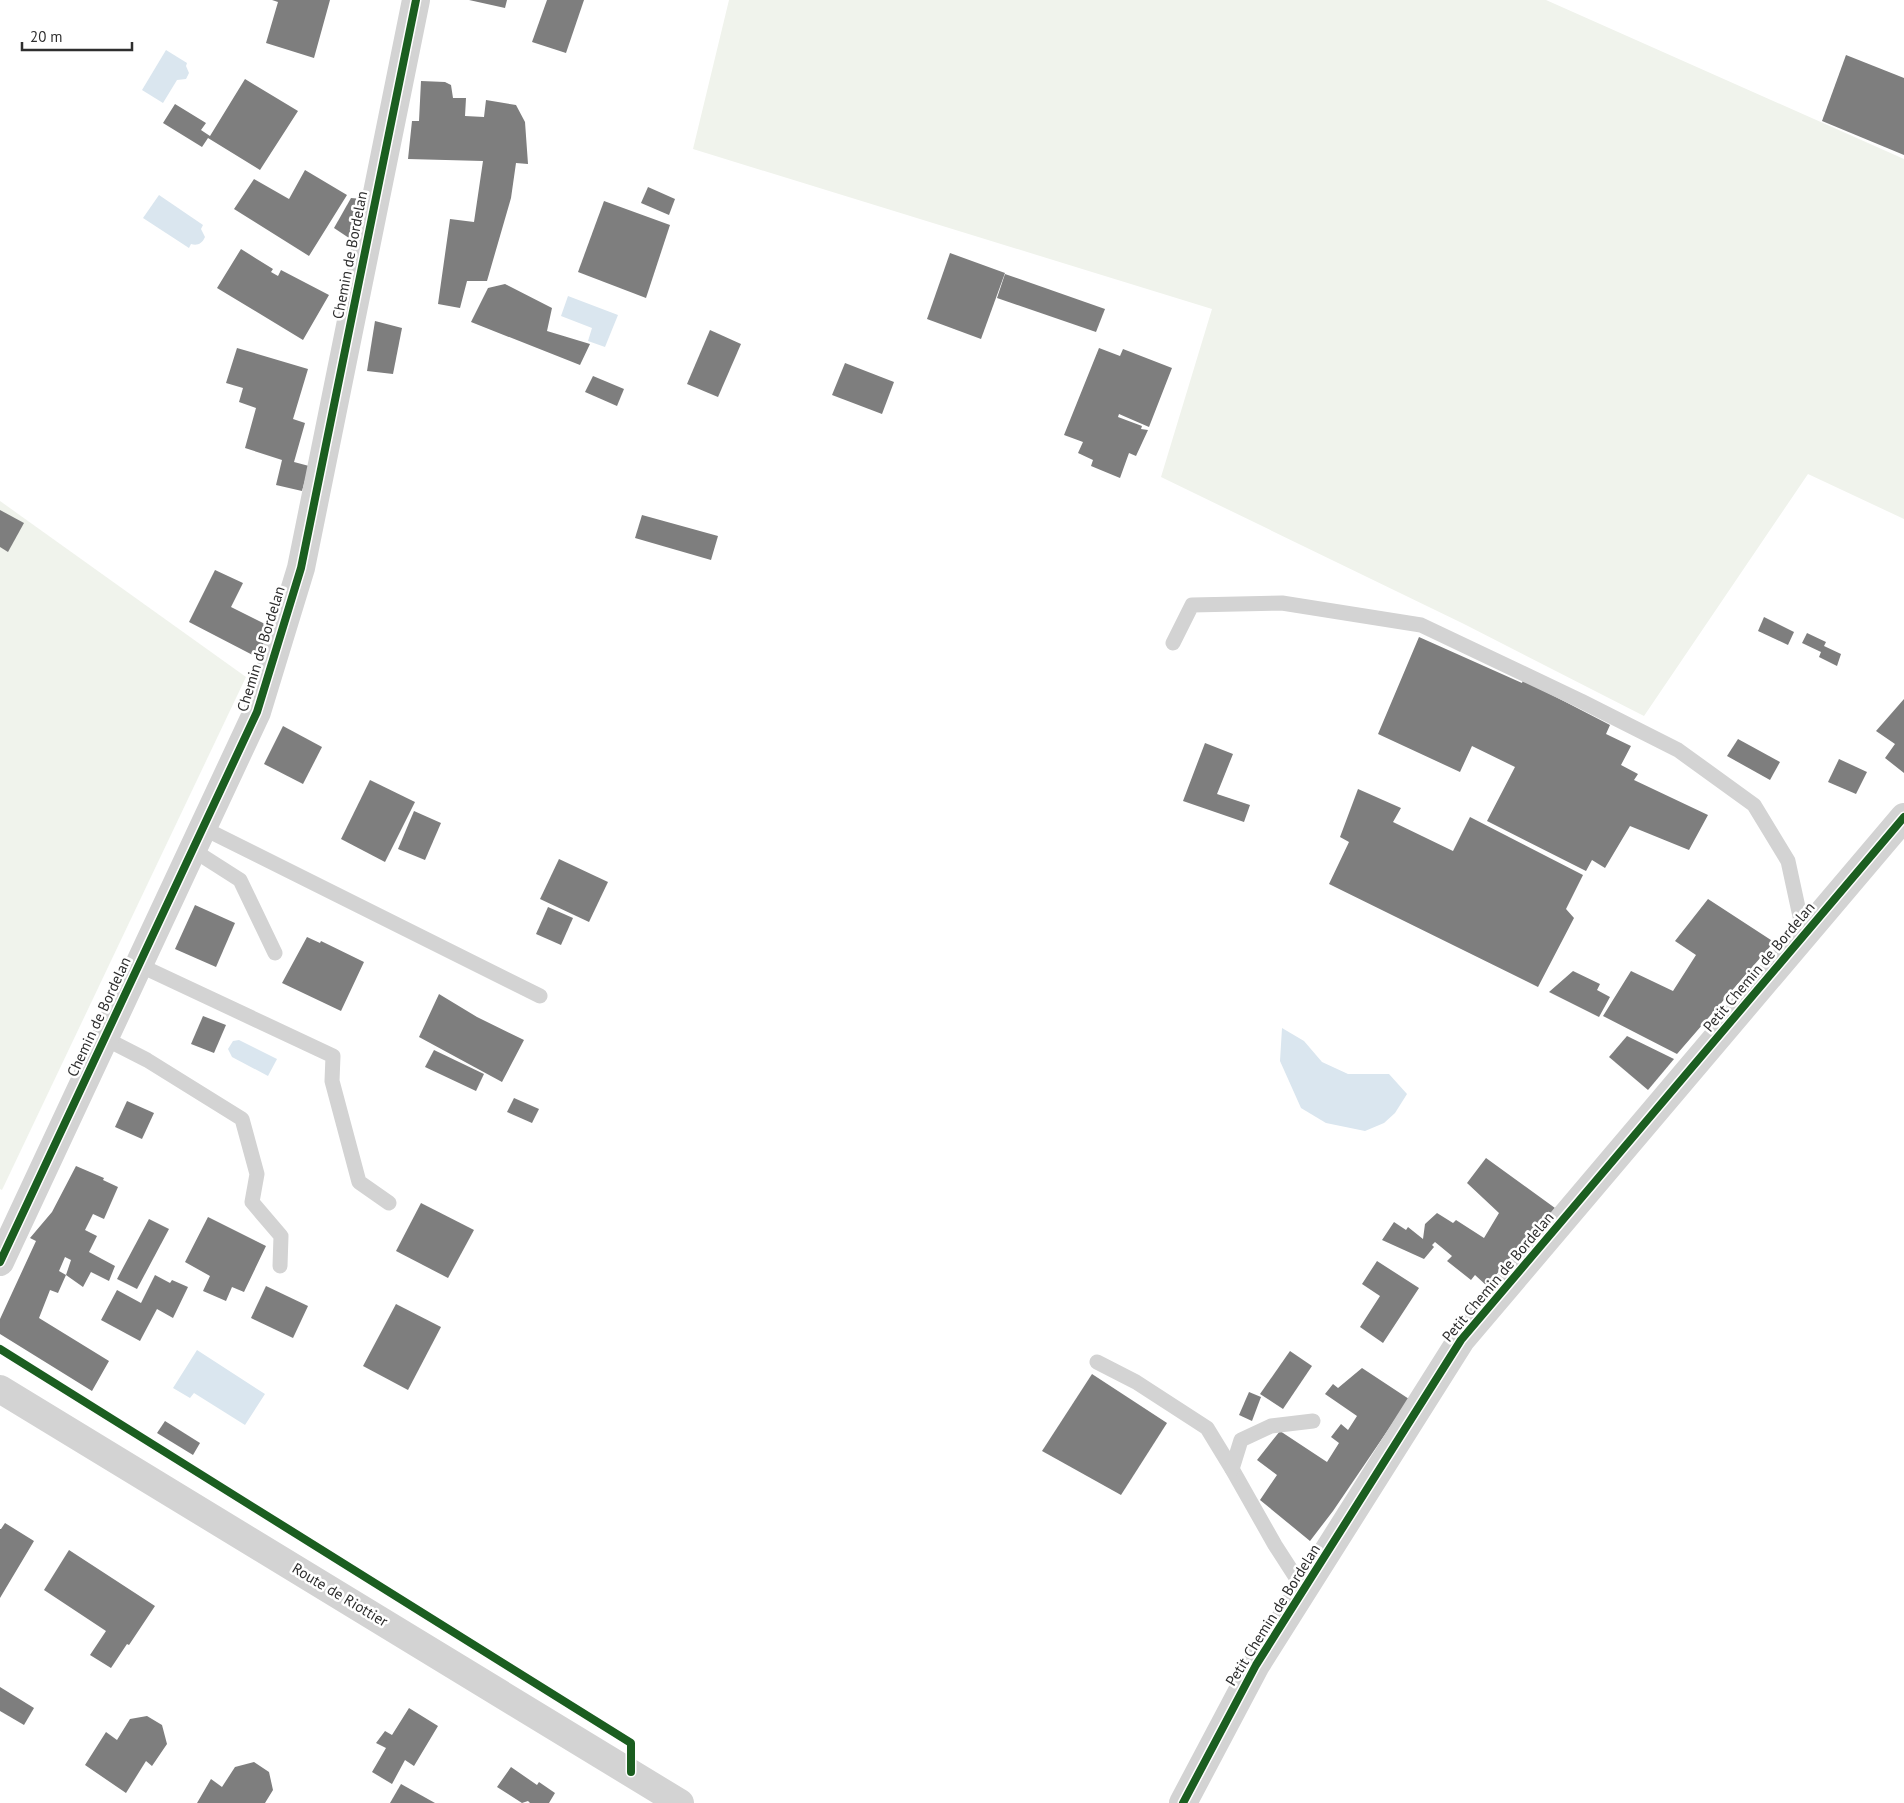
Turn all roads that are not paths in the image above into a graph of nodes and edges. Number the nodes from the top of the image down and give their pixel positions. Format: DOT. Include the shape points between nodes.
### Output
graph roads {
  1 [pos="416,0"];
  2 [pos="1173,642"];
  3 [pos="1904,817"];
  4 [pos="198,839"];
  5 [pos="1804,935"];
  6 [pos="275,954"];
  7 [pos="139,965"];
  8 [pos="540,996"];
  9 [pos="104,1038"];
  10 [pos="389,1203"];
  11 [pos="0,1262"];
  12 [pos="280,1266"];
  13 [pos="1097,1362"];
  14 [pos="0,1389"];
  15 [pos="1313,1421"];
  16 [pos="1232,1469"];
  17 [pos="1304,1590"];
  18 [pos="680,1803"];
  19 [pos="1183,1803"];
  1 -- 4 [label="street, Chemin de Bordelan" via="301,568 258,712"];
  2 -- 5 [label="lane" via="1192,604 1282,602 1420,625 1581,700 1678,750 1754,805 1788,861"];
  3 -- 5 [label="street, Petit Chemin de Bordelan"];
  4 -- 6 [label="lane" via="240,880"];
  4 -- 7 [label="street, Chemin de Bordelan"];
  4 -- 8 [label="lane"];
  5 -- 17 [label="street, Petit Chemin de Bordelan" via="1461,1340"];
  7 -- 9 [label="street, Chemin de Bordelan"];
  7 -- 10 [label="lane" via="332,1056 332,1081 359,1182"];
  9 -- 11 [label="street, Chemin de Bordelan"];
  9 -- 12 [label="lane" via="147,1060 242,1119 257,1174 252,1202 281,1236"];
  13 -- 16 [label="lane" via="1136,1382 1207,1428"];
  14 -- 18 [label="street, Route de Riottier"];
  15 -- 16 [label="lane" via="1271,1426 1240,1440"];
  16 -- 17 [label="lane"];
  17 -- 19 [label="street, Petit Chemin de Bordelan" via="1256,1665"];
}
